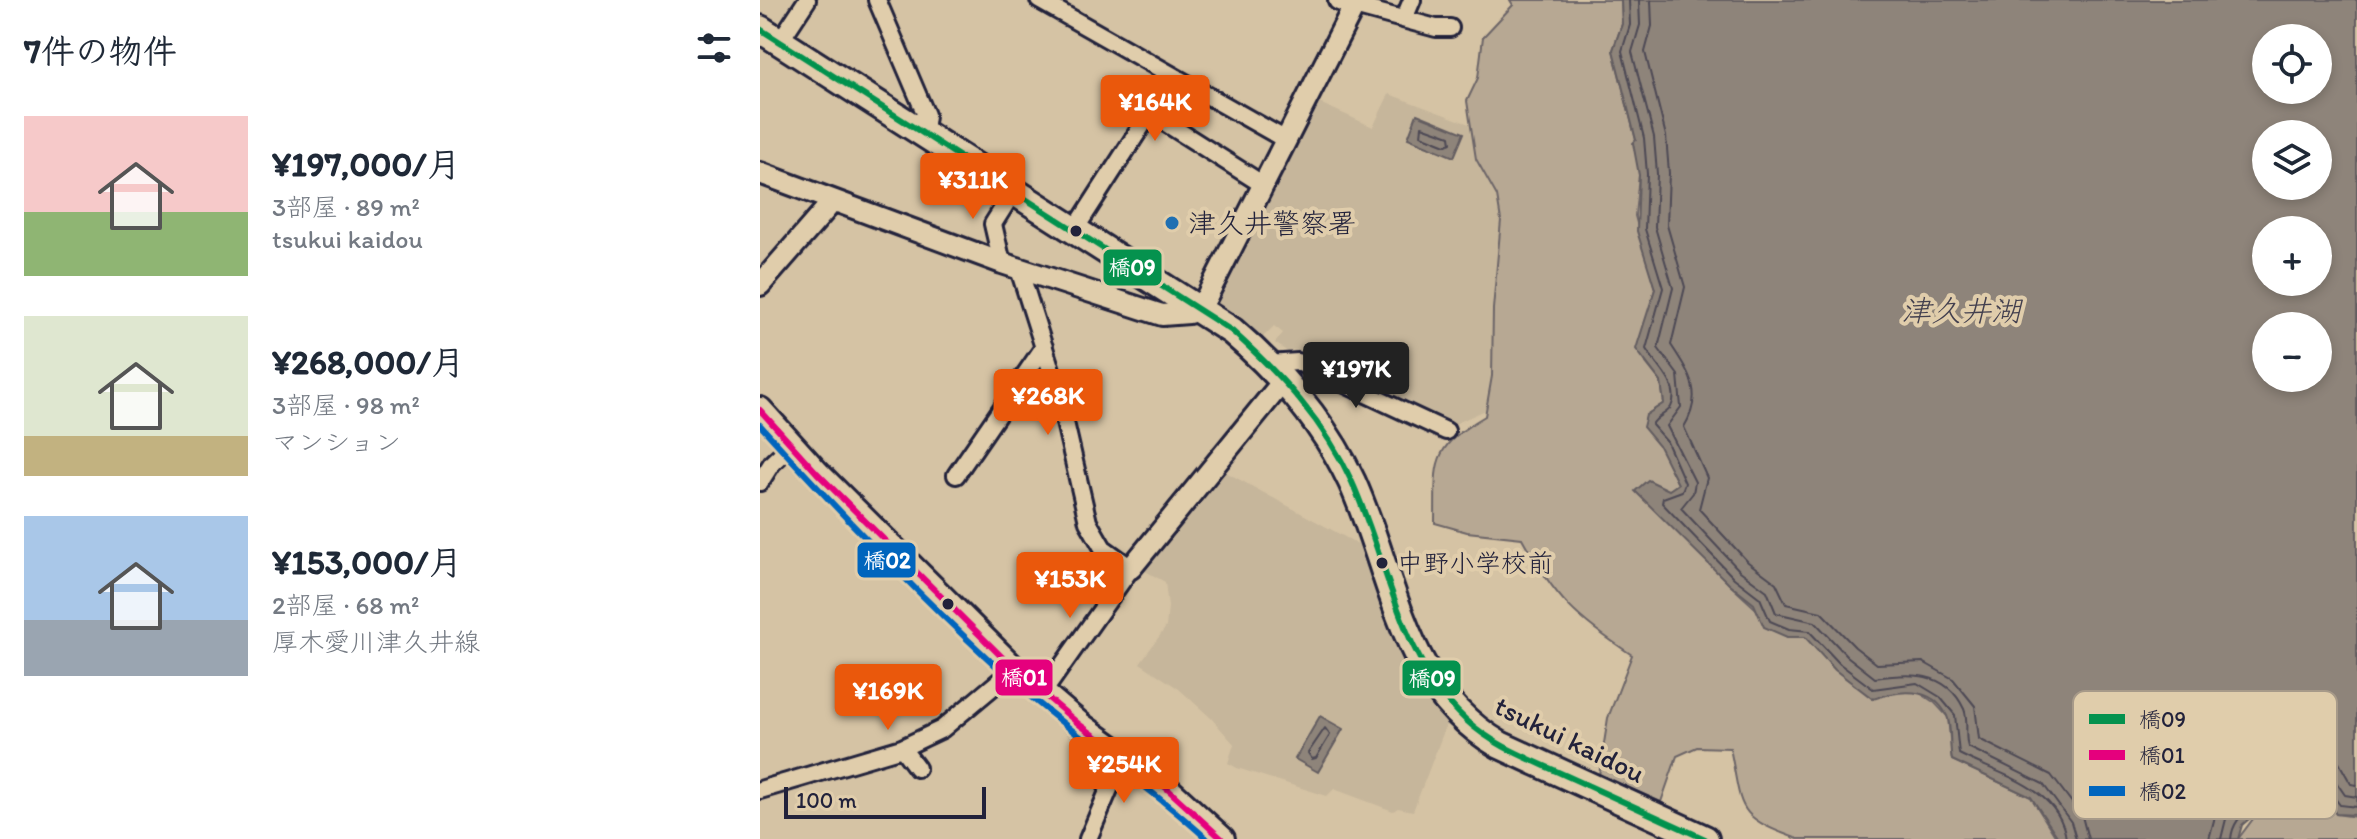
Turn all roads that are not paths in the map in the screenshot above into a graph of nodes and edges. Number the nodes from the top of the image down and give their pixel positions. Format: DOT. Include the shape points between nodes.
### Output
graph roads {
  1 [pos="807,0"];
  2 [pos="877,0"];
  3 [pos="1039,0"];
  4 [pos="1412,0"];
  5 [pos="1346,3"];
  6 [pos="1404,19"];
  7 [pos="1450,28"];
  8 [pos="770,35"];
  9 [pos="924,131"];
  10 [pos="1286,140"];
  11 [pos="760,173"];
  12 [pos="1262,184"];
  13 [pos="1015,189"];
  14 [pos="833,201"];
  15 [pos="1076,228"];
  16 [pos="1011,266"];
  17 [pos="760,285"];
  18 [pos="1199,307"];
  19 [pos="1044,347"];
  20 [pos="1276,372"];
  21 [pos="760,410"];
  22 [pos="1446,431"];
  23 [pos="791,445"];
  24 [pos="956,475"];
  25 [pos="760,482"];
  26 [pos="1131,568"];
  27 [pos="1014,669"];
  28 [pos="1042,694"];
  29 [pos="902,748"];
  30 [pos="1123,756"];
  31 [pos="917,768"];
  32 [pos="760,790"];
  33 [pos="1088,839"];
  34 [pos="1222,839"];
  35 [pos="1705,839"];
  1 -- 8 [label="street"];
  2 -- 9 [label="street" via="926,115"];
  3 -- 10 [label="street"];
  4 -- 6 [label="street"];
  5 -- 6 [label="street"];
  5 -- 10 [label="street"];
  6 -- 7 [label="street"];
  8 -- 9 [label="highway, tsukui kaidou"];
  9 -- 13 [label="highway, tsukui kaidou"];
  10 -- 12 [label="street"];
  11 -- 14 [label="street"];
  12 -- 15 [label="street" via="1150,113"];
  12 -- 18 [label="street"];
  13 -- 15 [label="highway, tsukui kaidou"];
  13 -- 16 [label="street" via="993,224"];
  14 -- 16 [label="street"];
  14 -- 17 [label="street"];
  15 -- 18 [label="highway, tsukui kaidou"];
  16 -- 18 [label="street" via="1162,315"];
  16 -- 19 [label="street"];
  18 -- 20 [label="highway, tsukui kaidou"];
  19 -- 24 [label="street" via="1000,399 978,455"];
  19 -- 26 [label="street" via="1092,531 1103,548"];
  20 -- 22 [label="street" via="1298,362"];
  20 -- 26 [label="street"];
  20 -- 35 [label="highway, tsukui kaidou" via="1320,425 1348,474 1411,647 1447,703 1500,745"];
  21 -- 23 [label="main road"];
  23 -- 25 [label="street"];
  23 -- 27 [label="main road"];
  26 -- 28 [label="street"];
  27 -- 28 [label="main road"];
  27 -- 29 [label="street" via="942,729"];
  28 -- 30 [label="main road"];
  29 -- 31 [label="street"];
  29 -- 32 [label="street"];
  30 -- 33 [label="street"];
  30 -- 34 [label="main road"];
}
